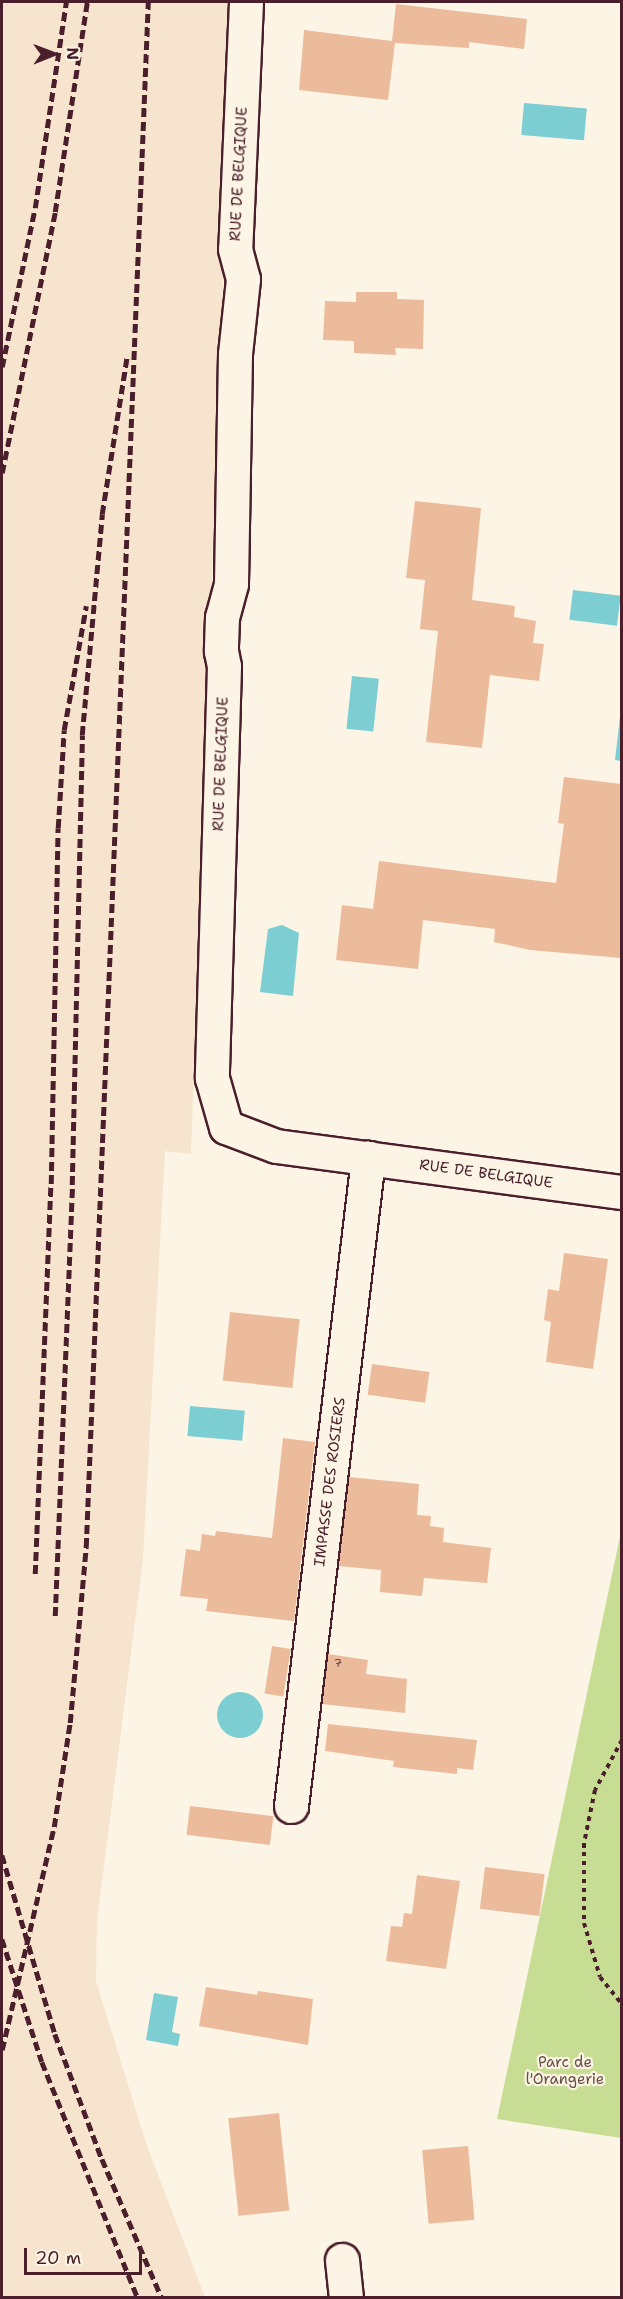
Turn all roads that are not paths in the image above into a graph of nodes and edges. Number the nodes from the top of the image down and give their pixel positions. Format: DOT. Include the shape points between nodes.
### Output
graph roads {
  1 [pos="246,2"];
  2 [pos="368,1158"];
  3 [pos="621,1192"];
  4 [pos="291,1806"];
  5 [pos="342,2260"];
  6 [pos="346,2298"];
  1 -- 2 [label="street, RUE DE BELGIQUE" via="236,249 243,279 235,354 231,584 222,617 224,666 212,1078 226,1127 276,1146"];
  2 -- 3 [label="street, RUE DE BELGIQUE"];
  2 -- 4 [label="street, IMPASSE DES ROSIERS"];
  5 -- 6 [label="street"];
}
